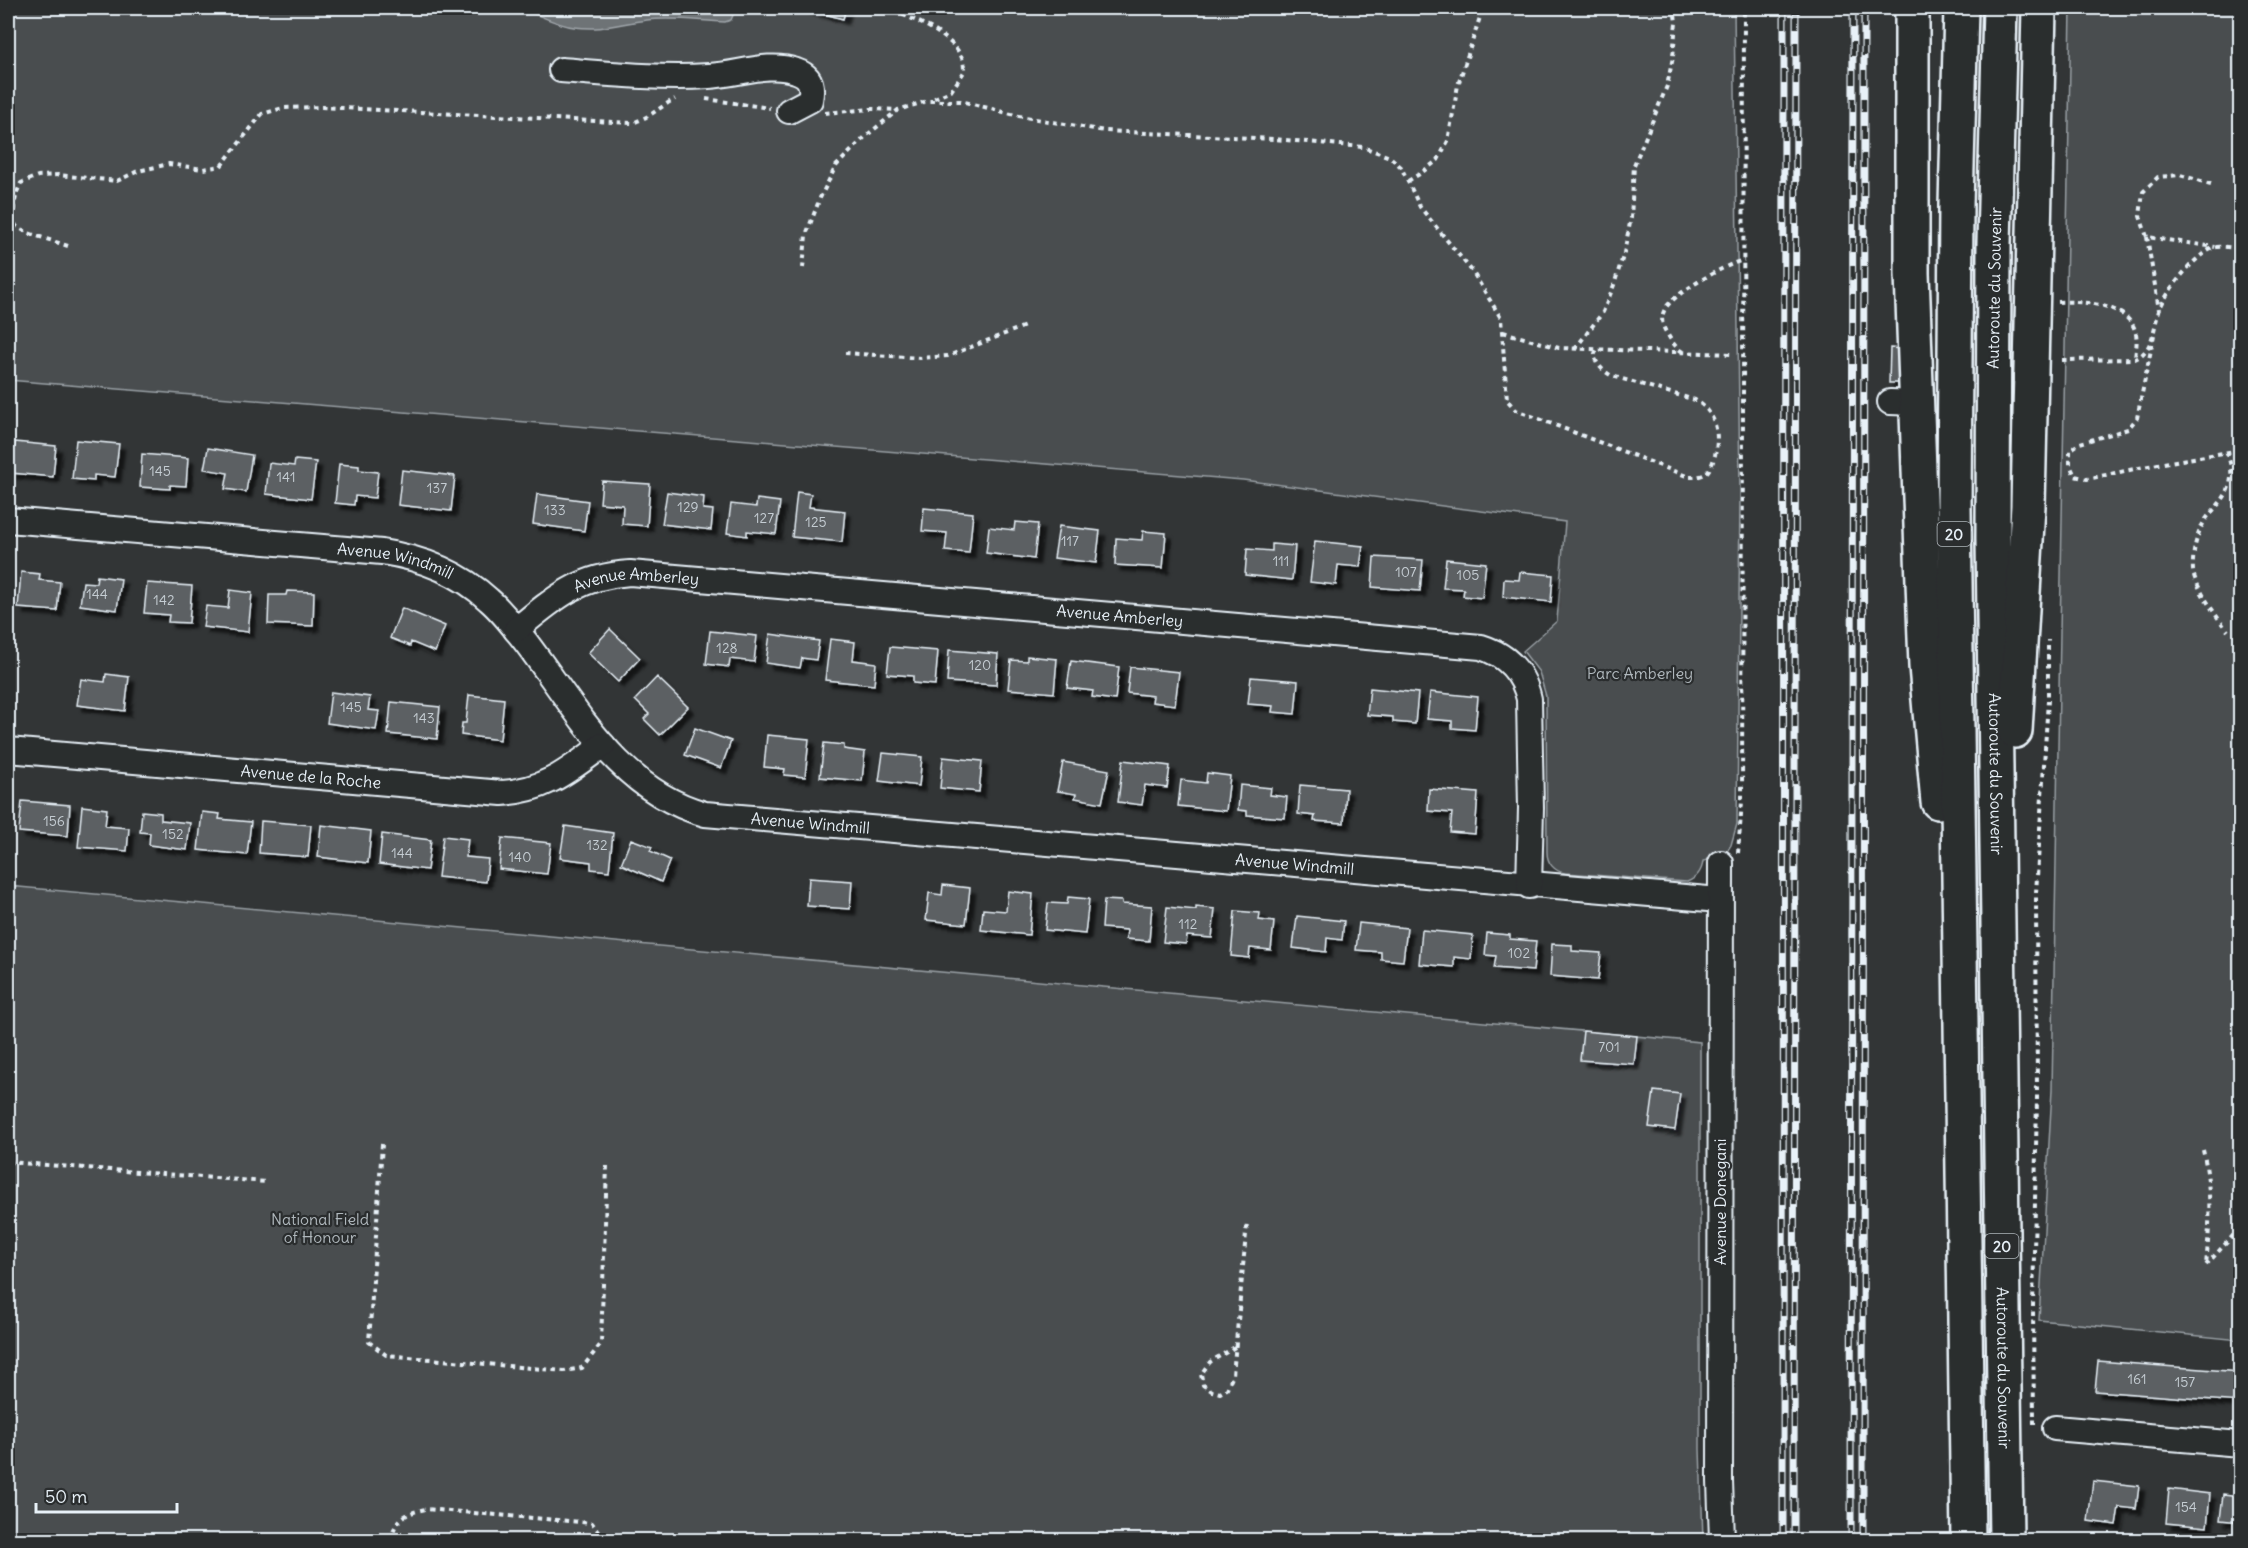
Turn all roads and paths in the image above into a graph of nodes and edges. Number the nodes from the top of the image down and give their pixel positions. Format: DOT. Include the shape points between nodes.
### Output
graph roads {
  1 [pos="886,8"];
  2 [pos="1483,8"];
  3 [pos="1674,8"];
  4 [pos="1744,8"];
  5 [pos="1912,8"];
  6 [pos="1961,8"];
  7 [pos="2000,8"];
  8 [pos="2039,8"];
  9 [pos="561,70"];
  10 [pos="684,98"];
  11 [pos="702,98"];
  12 [pos="927,101"];
  13 [pos="898,110"];
  14 [pos="789,111"];
  15 [pos="1408,181"];
  16 [pos="2211,184"];
  17 [pos="2147,237"];
  18 [pos="68,246"];
  19 [pos="2215,247"];
  20 [pos="2241,248"];
  21 [pos="1744,260"];
  22 [pos="803,267"];
  23 [pos="2159,310"];
  24 [pos="2057,313"];
  25 [pos="1025,326"];
  26 [pos="1503,332"];
  27 [pos="2154,335"];
  28 [pos="1575,349"];
  29 [pos="1597,349"];
  30 [pos="845,353"];
  31 [pos="1693,354"];
  32 [pos="1733,354"];
  33 [pos="2135,359"];
  34 [pos="2062,360"];
  35 [pos="2241,450"];
  36 [pos="2226,452"];
  37 [pos="8,520"];
  38 [pos="516,630"];
  39 [pos="2228,631"];
  40 [pos="2048,636"];
  41 [pos="603,745"];
  42 [pos="8,750"];
  43 [pos="1740,834"];
  44 [pos="1721,863"];
  45 [pos="1529,886"];
  46 [pos="1720,900"];
  47 [pos="1999,1015"];
  48 [pos="1961,1061"];
  49 [pos="382,1144"];
  50 [pos="2203,1149"];
  51 [pos="8,1161"];
  52 [pos="607,1165"];
  53 [pos="266,1182"];
  54 [pos="1247,1223"];
  55 [pos="2241,1228"];
  56 [pos="1235,1347"];
  57 [pos="2045,1429"];
  58 [pos="2241,1444"];
  59 [pos="391,1540"];
  60 [pos="602,1540"];
  61 [pos="1722,1540"];
  62 [pos="1968,1540"];
  63 [pos="2006,1540"];
  1 -- 12 [label="path" via="944,37 962,57 964,72 951,91"];
  2 -- 15 [label="path" via="1458,85 1448,141 1438,160"];
  3 -- 28 [label="path" via="1676,22 1667,86 1634,165 1631,218 1624,253 1603,312"];
  4 -- 21 [label="path"];
  5 -- 48 [label="highway" via="1904,403"];
  6 -- 48 [label="highway, 20" via="1954,498"];
  7 -- 47 [label="highway, Autoroute du Souvenir / 20" via="1993,435"];
  8 -- 47 [label="highway" via="2028,506"];
  9 -- 14 [label="street" via="663,77 711,76 774,67 796,71 808,78 813,89 810,100"];
  10 -- 18 [label="path" via="632,123 283,108 262,114 221,166 203,169 169,164 117,181 71,174 38,176 21,183 14,206 16,226"];
  11 -- 14 [label="path"];
  12 -- 13 [label="path"];
  12 -- 15 [label="path" via="961,101 1105,131 1363,147 1390,157"];
  13 -- 14 [label="path"];
  13 -- 22 [label="path" via="836,166 806,235"];
  15 -- 26 [label="path" via="1420,207 1472,271 1501,318"];
  16 -- 17 [label="path" via="2180,175 2158,177 2143,192 2140,216"];
  17 -- 19 [label="path"];
  17 -- 23 [label="path"];
  19 -- 20 [label="path"];
  19 -- 23 [label="path" via="2192,261"];
  21 -- 31 [label="path" via="1695,284 1664,310 1662,324 1666,333 1680,351"];
  21 -- 43 [label="path"];
  23 -- 27 [label="path"];
  24 -- 33 [label="path" via="2057,302 2071,301 2118,312 2135,330"];
  25 -- 30 [label="path" via="948,356"];
  26 -- 28 [label="path"];
  26 -- 29 [label="path" via="1507,400 1516,410 1689,477 1707,472 1714,458 1718,432 1703,405 1612,376 1597,363"];
  27 -- 33 [label="path" via="2143,355"];
  27 -- 36 [label="path" via="2137,418 2128,429 2080,443 2070,450 2075,476 2087,479"];
  28 -- 29 [label="path"];
  29 -- 31 [label="path"];
  31 -- 32 [label="path"];
  33 -- 34 [label="path"];
  35 -- 36 [label="path"];
  36 -- 39 [label="path" via="2232,479 2195,543 2193,573"];
  37 -- 38 [label="street, Avenue Windmill" via="401,555 432,564 462,580 490,600"];
  38 -- 41 [label="street, Avenue Windmill"];
  38 -- 45 [label="street, Avenue Amberley" via="573,587 599,577 630,573 1481,646 1516,668 1527,688"];
  40 -- 57 [label="path" via="2036,893 2033,1307"];
  41 -- 42 [label="street, Avenue de la Roche" via="544,785 502,793"];
  41 -- 45 [label="street, Avenue Windmill" via="634,778 662,798 720,817"];
  44 -- 46 [label="street, Avenue Donegani"];
  45 -- 46 [label="street, Avenue Windmill"];
  46 -- 61 [label="street, Avenue Donegani"];
  47 -- 63 [label="highway, Autoroute du Souvenir / 20"];
  48 -- 62 [label="highway, 20"];
  49 -- 52 [label="path" via="369,1342 386,1355 564,1371 582,1368 601,1344"];
  50 -- 55 [label="path" via="2210,1181 2205,1265"];
  51 -- 53 [label="path"];
  54 -- 56 [label="path"];
  56 -- 56 [label="path" via="1233,1375 1227,1389 1220,1394 1212,1391 1203,1384 1202,1374 1210,1362"];
  57 -- 58 [label="street"];
  59 -- 60 [label="path" via="393,1530 406,1513 426,1509 591,1522"];
}
